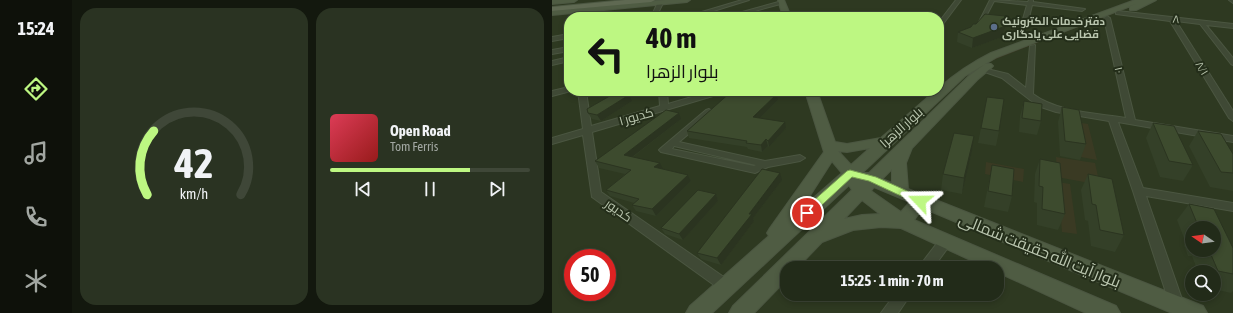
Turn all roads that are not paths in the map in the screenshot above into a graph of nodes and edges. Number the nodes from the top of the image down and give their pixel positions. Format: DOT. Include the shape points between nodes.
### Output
graph roads {
  1 [pos="574,0"];
  2 [pos="609,0"];
  3 [pos="651,0"];
  4 [pos="687,0"];
  5 [pos="747,0"];
  6 [pos="959,0"];
  7 [pos="993,0"];
  8 [pos="1068,0"];
  9 [pos="1141,0"];
  10 [pos="1153,0"];
  11 [pos="1231,0"];
  12 [pos="782,1"];
  13 [pos="1030,2"];
  14 [pos="1233,2"];
  15 [pos="660,3"];
  16 [pos="552,7"];
  17 [pos="1070,8"];
  18 [pos="1082,9"];
  19 [pos="656,12"];
  20 [pos="705,12"];
  21 [pos="744,12"];
  22 [pos="785,12"];
  23 [pos="1113,16"];
  24 [pos="944,19"];
  25 [pos="1172,19"];
  26 [pos="981,21"];
  27 [pos="1201,22"];
  28 [pos="1024,26"];
  29 [pos="1233,26"];
  30 [pos="564,37"];
  31 [pos="552,39"];
  32 [pos="1033,46"];
  33 [pos="564,50"];
  34 [pos="552,52"];
  35 [pos="564,61"];
  36 [pos="552,63"];
  37 [pos="1233,63"];
  38 [pos="983,70"];
  39 [pos="944,88"];
  40 [pos="564,90"];
  41 [pos="552,94"];
  42 [pos="1029,94"];
  43 [pos="583,96"];
  44 [pos="663,96"];
  45 [pos="813,96"];
  46 [pos="935,96"];
  47 [pos="722,98"];
  48 [pos="664,107"];
  49 [pos="1112,118"];
  50 [pos="1233,118"];
  51 [pos="1131,122"];
  52 [pos="588,130"];
  53 [pos="1233,139"];
  54 [pos="552,141"];
  55 [pos="884,142"];
  56 [pos="905,146"];
  57 [pos="830,149"];
  58 [pos="800,158"];
  59 [pos="850,173"];
  60 [pos="866,185"];
  61 [pos="1139,191"];
  62 [pos="900,192"];
  63 [pos="920,201"];
  64 [pos="1233,207"];
  65 [pos="903,222"];
  66 [pos="814,240"];
  67 [pos="946,242"];
  68 [pos="763,252"];
  69 [pos="931,261"];
  70 [pos="726,286"];
  71 [pos="898,301"];
  72 [pos="1176,305"];
  73 [pos="1098,311"];
  74 [pos="697,313"];
  75 [pos="740,313"];
  76 [pos="889,313"];
  77 [pos="1196,313"];
  1 -- 16 [label="main road"];
  2 -- 16 [label="main road"];
  3 -- 16 [label="main road"];
  4 -- 15 [label="main road"];
  5 -- 20 [label="street"];
  6 -- 24 [label="street"];
  7 -- 13 [label="street"];
  7 -- 26 [label="street"];
  8 -- 17 [label="street"];
  9 -- 39 [label="main road, بلوار الزهرا" via="980,62"];
  10 -- 23 [label="main road, بلوار الزهرا"];
  11 -- 14 [label="street"];
  12 -- 21 [label="street"];
  12 -- 22 [label="main road"];
  13 -- 17 [label="street"];
  13 -- 28 [label="street"];
  15 -- 16 [label="main road"];
  15 -- 19 [label="street"];
  17 -- 18 [label="street"];
  23 -- 25 [label="street, ۸"];
  23 -- 32 [label="main road, بلوار الزهرا"];
  23 -- 51 [label="street, ۱۰"];
  25 -- 27 [label="street, ۸"];
  25 -- 50 [label="street, ۸/۱"];
  27 -- 29 [label="street, ۸"];
  27 -- 37 [label="street"];
  30 -- 31 [label="street"];
  32 -- 38 [label="main road, بلوار الزهرا" via="1003,58"];
  32 -- 42 [label="street"];
  33 -- 34 [label="street"];
  35 -- 36 [label="street"];
  38 -- 42 [label="street" via="1005,76"];
  38 -- 56 [label="main road, بلوار الزهرا"];
  40 -- 41 [label="street"];
  42 -- 49 [label="street" via="1041,104 1056,109"];
  43 -- 52 [label="street, کدیور"];
  44 -- 48 [label="street"];
  45 -- 57 [label="main road"];
  46 -- 55 [label="main road, بلوار الزهرا"];
  47 -- 48 [label="street, کدیور ۱"];
  47 -- 58 [label="street" via="672,143 765,164"];
  48 -- 52 [label="street, کدیور ۱"];
  49 -- 51 [label="street"];
  49 -- 61 [label="street"];
  51 -- 53 [label="street"];
  52 -- 54 [label="street, کدیور ۱"];
  52 -- 70 [label="street, کدیور" via="596,194"];
  55 -- 57 [label="main road"];
  55 -- 59 [label="main road, بلوار الزهرا"];
  56 -- 60 [label="main road, بلوار الزهرا"];
  56 -- 62 [label="main road" via="899,163"];
  57 -- 59 [label="main road, بلوار آیت الله حقیقت شمالی"];
  57 -- 68 [label="main road"];
  59 -- 60 [label="main road, بلوار آیت الله حقیقت شمالی"];
  59 -- 68 [label="main road, بلوار الزهرا"];
  60 -- 62 [label="main road, بلوار آیت الله حقیقت شمالی"];
  60 -- 65 [label="main road, بلوار آیت الله حقیقت شمالی"];
  60 -- 66 [label="main road, بلوار الزهرا"];
  61 -- 64 [label="street"];
  61 -- 72 [label="street"];
  62 -- 63 [label="main road, بلوار آیت الله حقیقت شمالی"];
  63 -- 65 [label="main road"];
  63 -- 72 [label="main road, بلوار آیت الله حقیقت شمالی"];
  65 -- 66 [label="main road" via="873,219 857,221"];
  65 -- 67 [label="main road, بلوار آیت الله حقیقت شمالی"];
  66 -- 75 [label="main road, بلوار الزهرا"];
  67 -- 69 [label="street"];
  67 -- 73 [label="main road, بلوار آیت الله حقیقت شمالی"];
  68 -- 70 [label="main road, بلوار الزهرا"];
  70 -- 74 [label="main road, بلوار الزهرا"];
  71 -- 76 [label="street"];
  72 -- 77 [label="main road, بلوار آیت الله حقیقت شمالی"];
}
